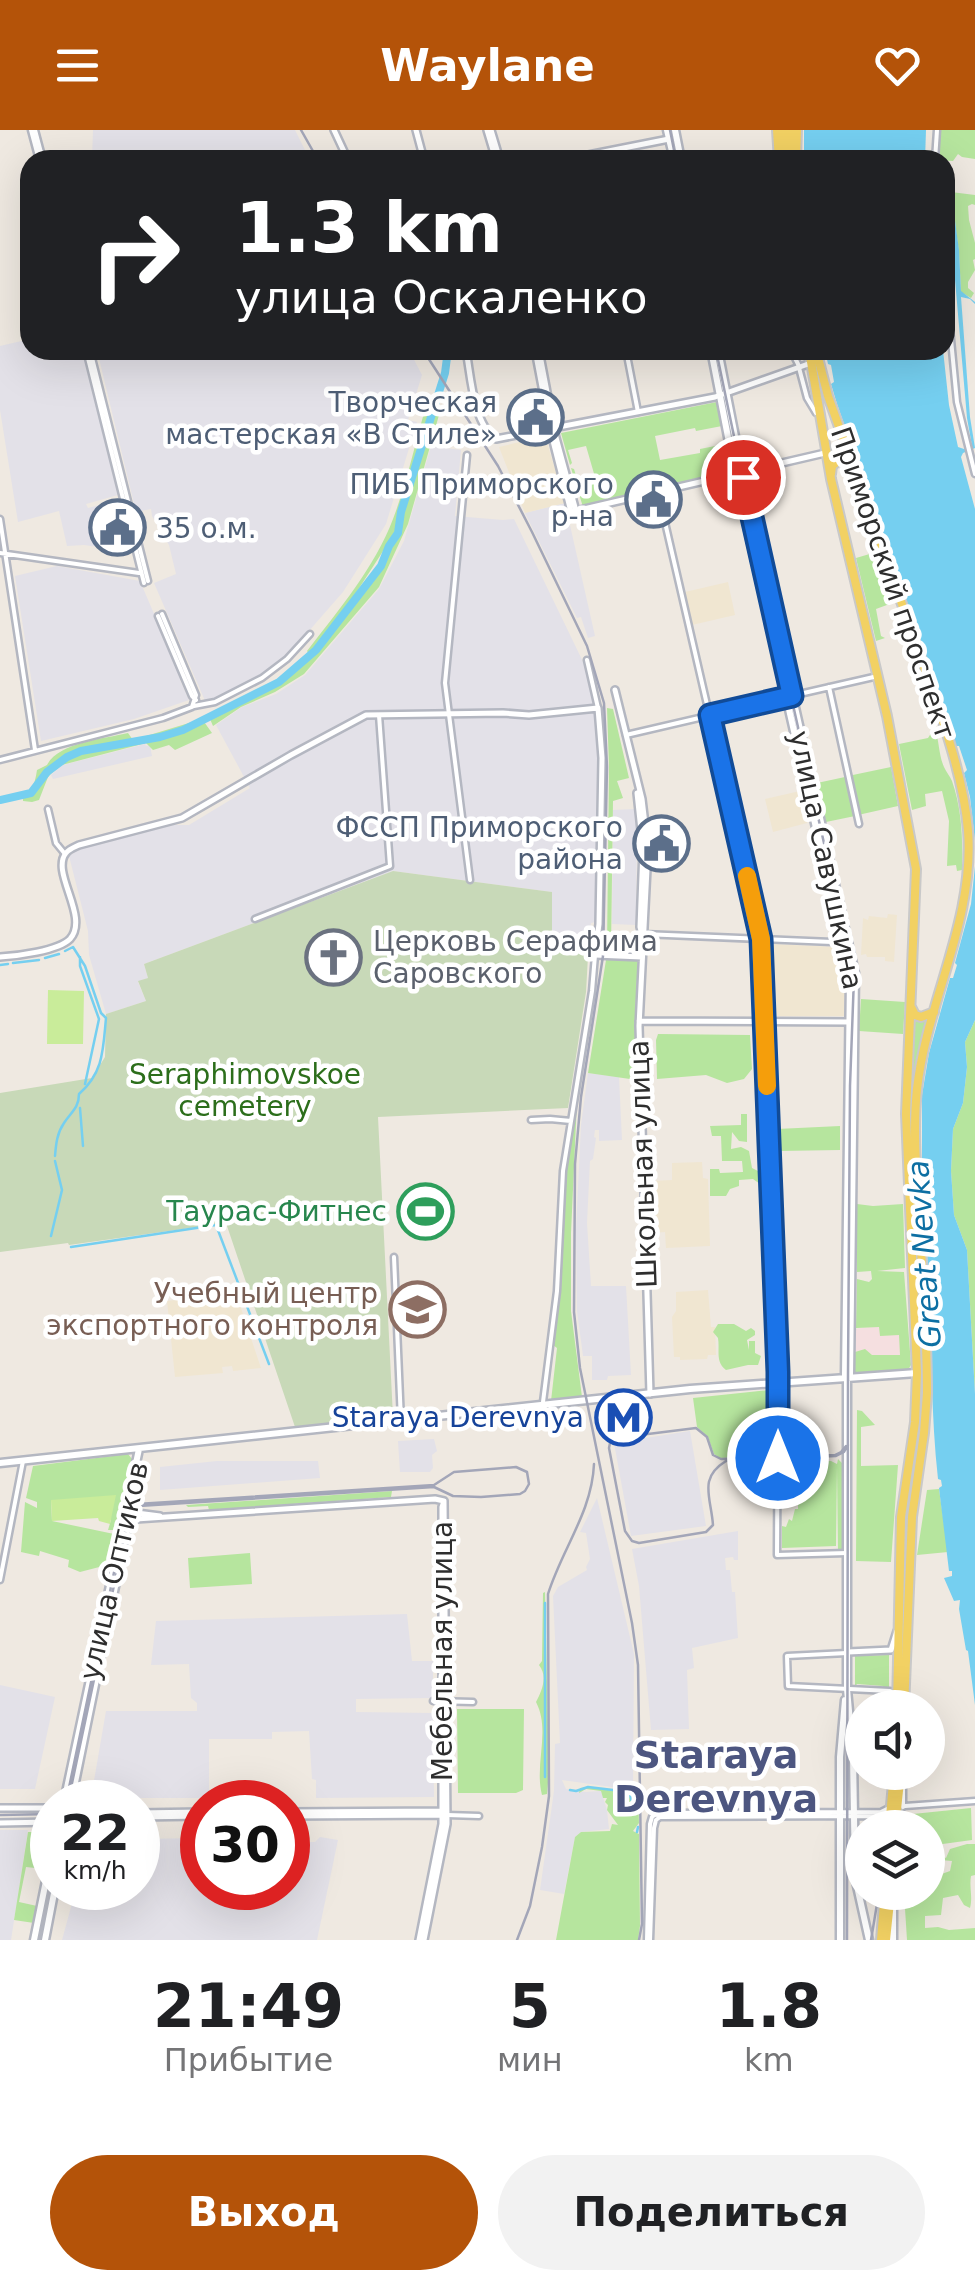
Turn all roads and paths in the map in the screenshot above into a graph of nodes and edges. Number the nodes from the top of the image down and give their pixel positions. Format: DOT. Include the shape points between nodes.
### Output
graph roads {
  1 [pos="672,134"];
  2 [pos="615,150"];
  3 [pos="90,360"];
  4 [pos="468,360"];
  5 [pos="539,360"];
  6 [pos="628,360"];
  7 [pos="717,360"];
  8 [pos="796,360"];
  9 [pos="811,360"];
  10 [pos="815,360"];
  11 [pos="953,360"];
  12 [pos="811,363"];
  13 [pos="800,368"];
  14 [pos="724,394"];
  15 [pos="638,412"];
  16 [pos="819,417"];
  17 [pos="552,429"];
  18 [pos="970,452"];
  19 [pos="826,454"];
  20 [pos="467,455"];
  21 [pos="853,469"];
  22 [pos="739,474"];
  23 [pos="975,474"];
  24 [pos="830,478"];
  25 [pos="658,492"];
  26 [pos="0,519"];
  27 [pos="2,552"];
  28 [pos="143,572"];
  29 [pos="146,582"];
  30 [pos="160,616"];
  31 [pos="310,634"];
  32 [pos="587,660"];
  33 [pos="878,676"];
  34 [pos="829,687"];
  35 [pos="615,690"];
  36 [pos="789,697"];
  37 [pos="195,703"];
  38 [pos="598,708"];
  39 [pos="379,714"];
  40 [pos="448,714"];
  41 [pos="710,715"];
  42 [pos="626,735"];
  43 [pos="36,750"];
  44 [pos="0,760"];
  45 [pos="48,809"];
  46 [pos="859,824"];
  47 [pos="65,854"];
  48 [pos="470,880"];
  49 [pos="255,919"];
  50 [pos="642,934"];
  51 [pos="761,939"];
  52 [pos="845,940"];
  53 [pos="596,955"];
  54 [pos="642,956"];
  55 [pos="0,957"];
  56 [pos="911,1008"];
  57 [pos="934,1012"];
  58 [pos="640,1021"];
  59 [pos="764,1022"];
  60 [pos="852,1022"];
  61 [pos="531,1120"];
  62 [pos="570,1121"];
  63 [pos="394,1256"];
  64 [pos="917,1374"];
  65 [pos="847,1378"];
  66 [pos="778,1382"];
  67 [pos="650,1394"];
  68 [pos="543,1406"];
  69 [pos="401,1421"];
  70 [pos="139,1448"];
  71 [pos="23,1461"];
  72 [pos="0,1463"];
  73 [pos="127,1515"];
  74 [pos="847,1553"];
  75 [pos="0,1580"];
  76 [pos="898,1629"];
  77 [pos="847,1652"];
  78 [pos="847,1688"];
  79 [pos="855,1690"];
  80 [pos="897,1690"];
  81 [pos="898,1690"];
  82 [pos="433,1701"];
  83 [pos="445,1701"];
  84 [pos="474,1702"];
  85 [pos="73,1780"];
  86 [pos="897,1790"];
  87 [pos="903,1790"];
  88 [pos="975,1801"];
  89 [pos="905,1806"];
  90 [pos="0,1808"];
  91 [pos="30,1808"];
  92 [pos="854,1810"];
  93 [pos="894,1810"];
  94 [pos="446,1813"];
  95 [pos="841,1813"];
  96 [pos="845,1813"];
  97 [pos="310,1814"];
  98 [pos="480,1816"];
  99 [pos="30,1822"];
  100 [pos="0,1823"];
  101 [pos="40,1910"];
  102 [pos="50,1910"];
  103 [pos="862,1910"];
  104 [pos="888,1910"];
  105 [pos="34,1940"];
  106 [pos="44,1940"];
  107 [pos="422,1940"];
  108 [pos="648,1940"];
  109 [pos="840,1940"];
  110 [pos="869,1940"];
  111 [pos="886,1940"];
  1 -- 2 [label="street"];
  3 -- 28 [label="street"];
  4 -- 17 [label="street" via="480,420 493,438"];
  5 -- 17 [label="street"];
  6 -- 15 [label="street"];
  7 -- 14 [label="main road, улица Савушкина"];
  8 -- 13 [label="street, Приморский проспект"];
  9 -- 12 [label="main road, Приморский проспект"];
  10 -- 21 [label="main road, Приморский проспект"];
  11 -- 18 [label="street"];
  12 -- 13 [label="street"];
  12 -- 16 [label="main road, Приморский проспект"];
  13 -- 14 [label="street"];
  13 -- 16 [label="street, Приморский проспект"];
  14 -- 15 [label="street"];
  14 -- 22 [label="main road, улица Савушкина"];
  15 -- 17 [label="street"];
  16 -- 19 [label="main road, Приморский проспект"];
  17 -- 25 [label="street" via="574,512"];
  18 -- 23 [label="street"];
  19 -- 22 [label="street"];
  19 -- 24 [label="main road, Приморский проспект"];
  20 -- 40 [label="street" via="445,683"];
  21 -- 24 [label="main road" via="836,462"];
  21 -- 57 [label="main road, Приморский проспект" via="932,691 966,813 970,864 964,911"];
  22 -- 25 [label="street"];
  22 -- 36 [label="main road, улица Савушкина"];
  24 -- 33 [label="main road, Приморский проспект"];
  25 -- 41 [label="street"];
  26 -- 27 [label="street"];
  27 -- 28 [label="street"];
  27 -- 43 [label="street"];
  28 -- 29 [label="street"];
  30 -- 37 [label="street"];
  31 -- 37 [label="street" via="262,678 215,702"];
  32 -- 38 [label="street"];
  33 -- 34 [label="street"];
  33 -- 56 [label="main road, Приморский проспект" via="916,868"];
  34 -- 36 [label="street"];
  34 -- 46 [label="street"];
  35 -- 42 [label="street, Школьная улица"];
  36 -- 41 [label="street"];
  36 -- 52 [label="main road, улица Савушкина"];
  37 -- 43 [label="street" via="149,722"];
  38 -- 40 [label="street"];
  38 -- 53 [label="street"];
  39 -- 40 [label="street"];
  39 -- 47 [label="street" via="362,717 182,818"];
  39 -- 49 [label="street" via="390,866"];
  40 -- 48 [label="street"];
  41 -- 42 [label="street"];
  41 -- 51 [label="street"];
  42 -- 50 [label="street, Школьная улица" via="648,849"];
  43 -- 44 [label="street"];
  45 -- 47 [label="street"];
  47 -- 55 [label="street" via="72,936"];
  50 -- 51 [label="street"];
  50 -- 54 [label="street, Школьная улица"];
  51 -- 52 [label="street"];
  51 -- 59 [label="street"];
  52 -- 60 [label="main road, улица Савушкина" via="856,979"];
  53 -- 54 [label="street"];
  53 -- 62 [label="street"];
  54 -- 58 [label="street, Школьная улица"];
  56 -- 57 [label="main road" via="921,1018"];
  56 -- 64 [label="main road, Приморский проспект" via="906,1114"];
  57 -- 81 [label="main road, Приморский проспект" via="915,1114 927,1393"];
  58 -- 59 [label="street"];
  58 -- 67 [label="street, Школьная улица"];
  59 -- 60 [label="street"];
  59 -- 66 [label="street"];
  60 -- 65 [label="main road, улица Савушкина"];
  61 -- 62 [label="street"];
  62 -- 68 [label="street"];
  63 -- 69 [label="street"];
  64 -- 65 [label="main road"];
  64 -- 76 [label="main road, Приморский проспект" via="901,1517"];
  65 -- 66 [label="main road"];
  65 -- 74 [label="main road, улица Савушкина"];
  66 -- 67 [label="main road"];
  66 -- 74 [label="street" via="777,1555"];
  67 -- 68 [label="main road"];
  68 -- 69 [label="main road"];
  69 -- 70 [label="main road"];
  70 -- 71 [label="main road"];
  70 -- 73 [label="main road, улица Оптиков"];
  71 -- 72 [label="main road"];
  71 -- 75 [label="street"];
  73 -- 83 [label="street, Мебельная улица" via="444,1501"];
  73 -- 85 [label="main road, улица Оптиков"];
  74 -- 77 [label="main road, улица Савушкина"];
  76 -- 77 [label="street" via="891,1650"];
  76 -- 80 [label="main road, Приморский проспект"];
  77 -- 78 [label="main road, улица Савушкина"];
  77 -- 78 [label="street" via="787,1656 788,1686"];
  78 -- 79 [label="street"];
  78 -- 92 [label="main road, улица Савушкина"];
  78 -- 95 [label="main road, улица Савушкина"];
  82 -- 83 [label="street"];
  83 -- 84 [label="street"];
  83 -- 94 [label="street, Мебельная улица"];
  86 -- 93 [label="main road"];
  87 -- 89 [label="street"];
  88 -- 89 [label="street"];
  89 -- 93 [label="street"];
  90 -- 91 [label="street"];
  94 -- 97 [label="street"];
  94 -- 98 [label="street"];
  94 -- 107 [label="street, Мебельная улица"];
  95 -- 96 [label="street"];
  95 -- 108 [label="street" via="657,1813"];
  95 -- 109 [label="main road, улица Савушкина"];
  99 -- 100 [label="street"];
  101 -- 105 [label="main road"];
  102 -- 106 [label="main road"];
  103 -- 110 [label="main road, улица Савушкина"];
  104 -- 111 [label="main road"];
}
